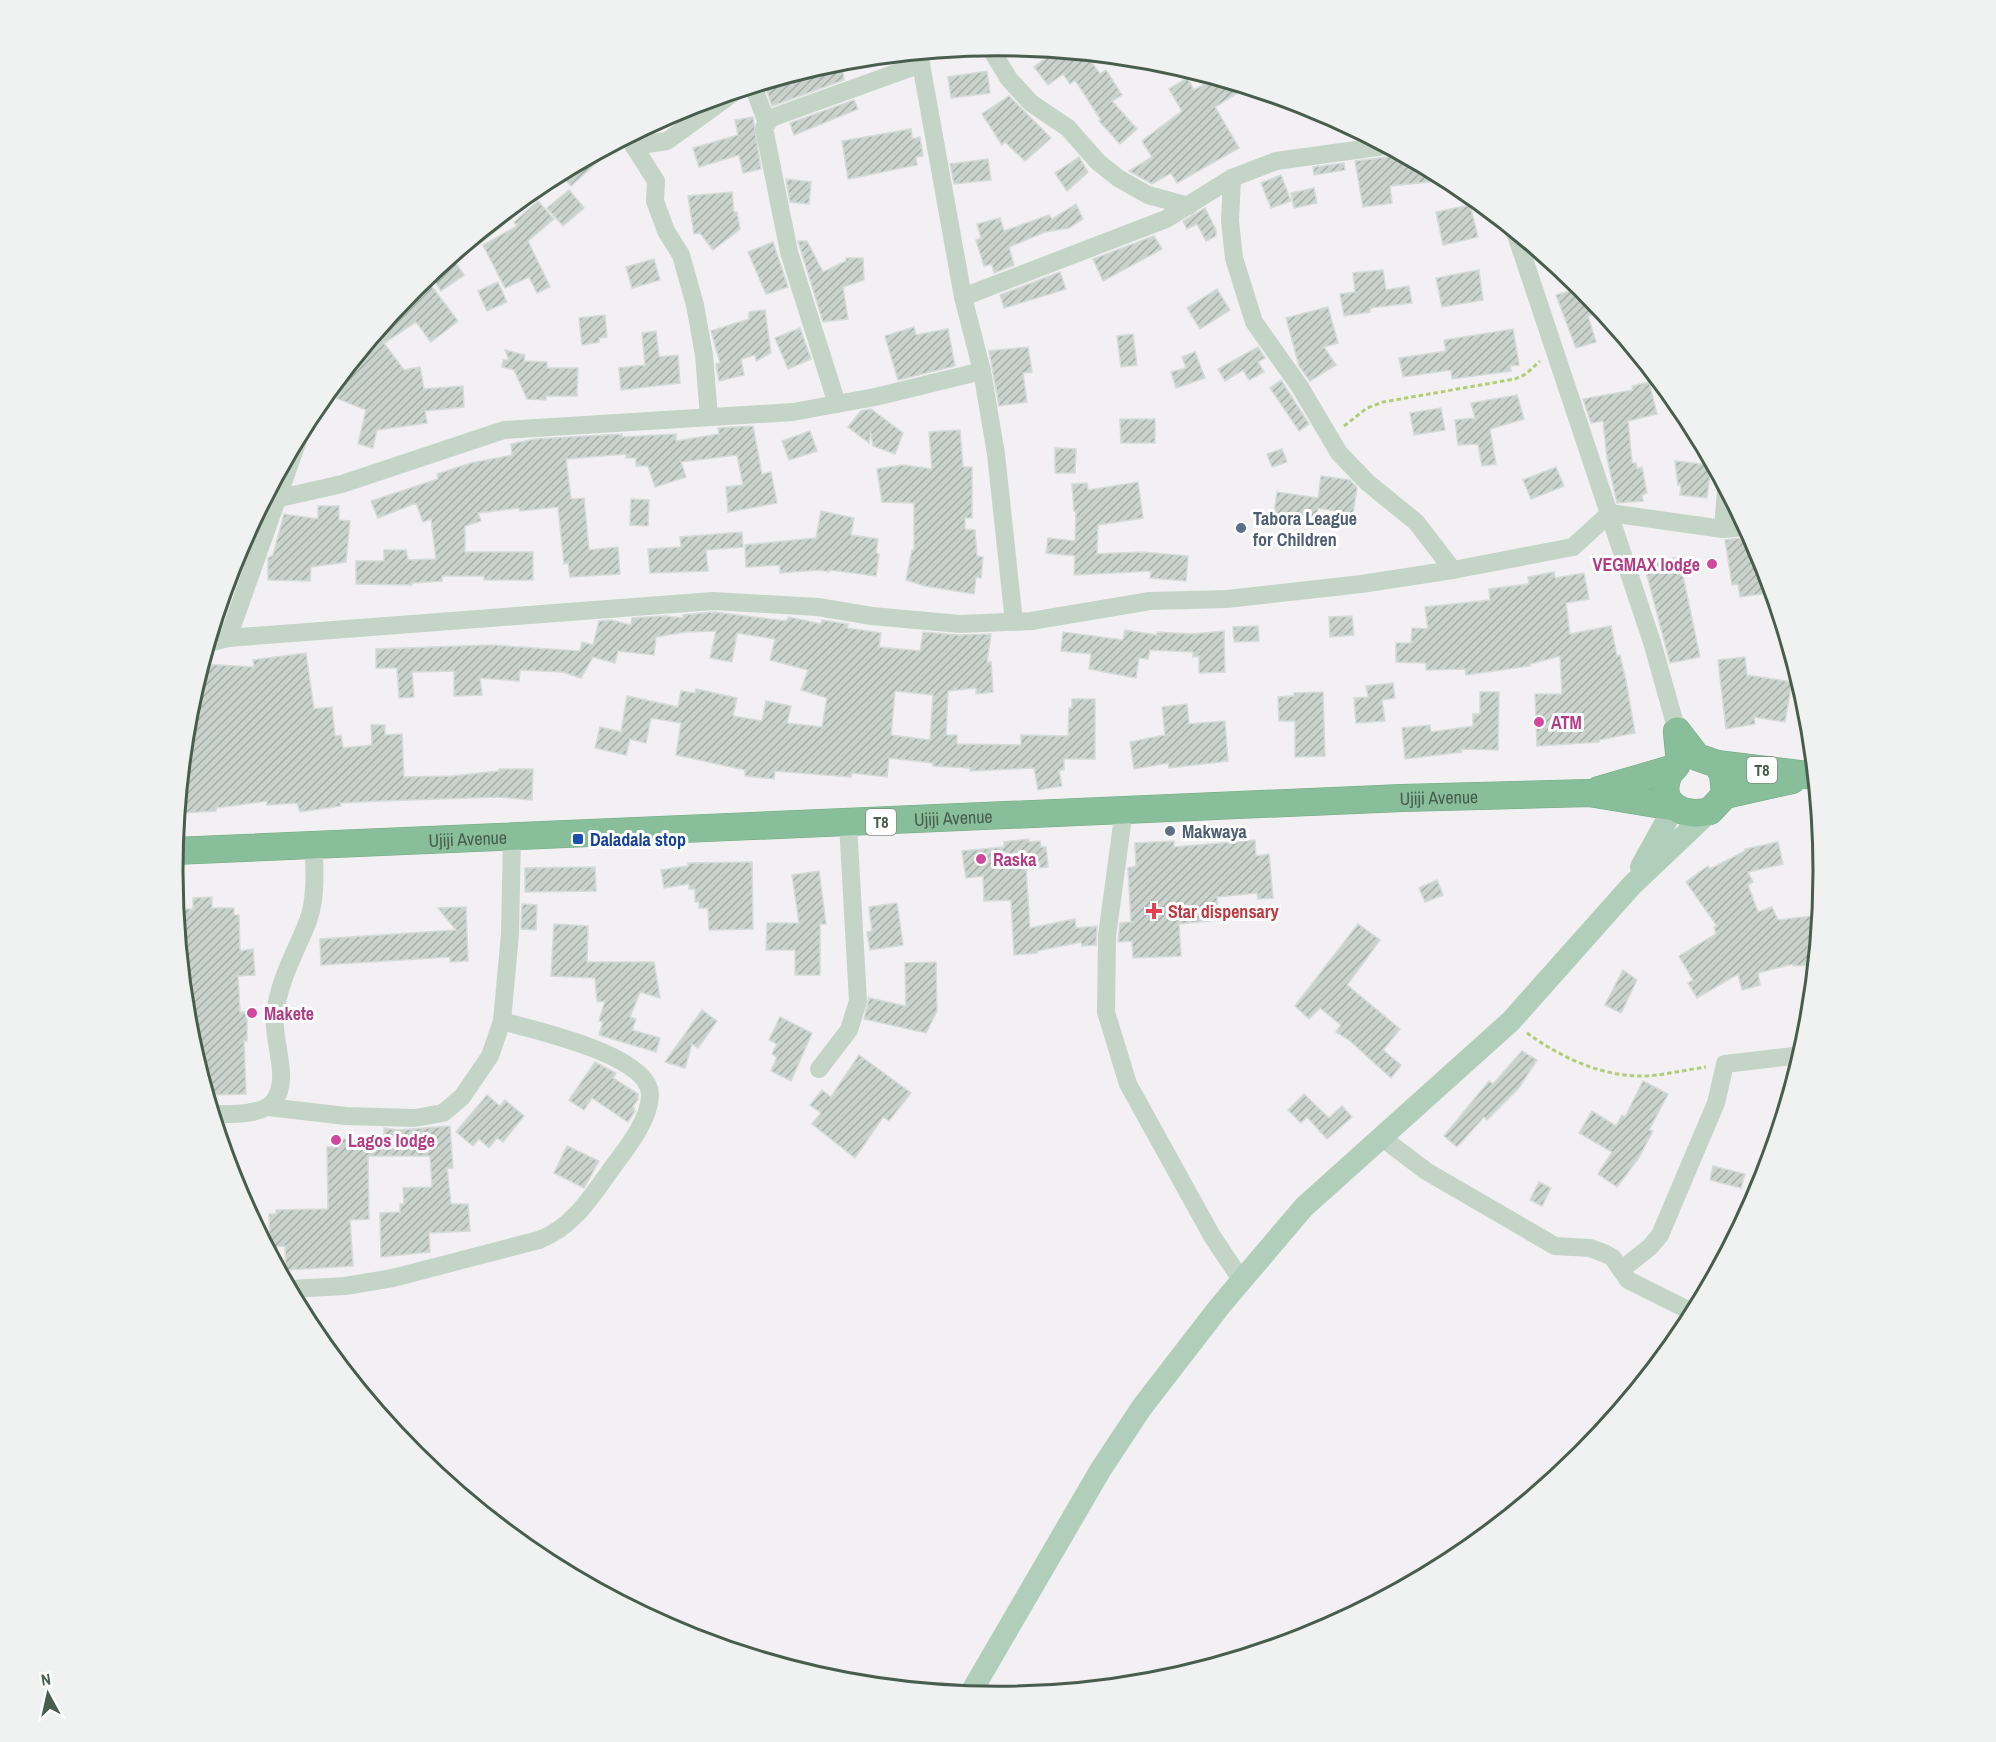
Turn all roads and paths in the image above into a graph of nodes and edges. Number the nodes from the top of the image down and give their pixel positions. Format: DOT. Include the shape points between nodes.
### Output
graph roads {
  1 [pos="995,56"];
  2 [pos="920,59"];
  3 [pos="916,60"];
  4 [pos="756,93"];
  5 [pos="713,108"];
  6 [pos="767,123"];
  7 [pos="635,141"];
  8 [pos="632,143"];
  9 [pos="1373,148"];
  10 [pos="1232,178"];
  11 [pos="1189,206"];
  12 [pos="1519,244"];
  13 [pos="963,297"];
  14 [pos="1542,319"];
  15 [pos="982,371"];
  16 [pos="837,404"];
  17 [pos="709,417"];
  18 [pos="1332,441"];
  19 [pos="290,467"];
  20 [pos="280,498"];
  21 [pos="1725,503"];
  22 [pos="1610,513"];
  23 [pos="1737,528"];
  24 [pos="1723,529"];
  25 [pos="1453,570"];
  26 [pos="1014,622"];
  27 [pos="228,638"];
  28 [pos="216,641"];
  29 [pos="1677,731"];
  30 [pos="1717,764"];
  31 [pos="1671,770"];
  32 [pos="1808,776"];
  33 [pos="1808,777"];
  34 [pos="1589,793"];
  35 [pos="1718,803"];
  36 [pos="1674,807"];
  37 [pos="1124,810"];
  38 [pos="848,824"];
  39 [pos="512,836"];
  40 [pos="314,844"];
  41 [pos="183,851"];
  42 [pos="1632,885"];
  43 [pos="502,1021"];
  44 [pos="1511,1022"];
  45 [pos="1792,1056"];
  46 [pos="1725,1064"];
  47 [pos="819,1069"];
  48 [pos="268,1107"];
  49 [pos="220,1114"];
  50 [pos="1381,1137"];
  51 [pos="1621,1270"];
  52 [pos="1242,1281"];
  53 [pos="298,1289"];
  54 [pos="1685,1309"];
  55 [pos="975,1686"];
  1 -- 11 [label="street" via="1022,94 1042,113 1068,128 1098,162 1148,195"];
  2 -- 13 [label="street"];
  3 -- 6 [label="street" via="771,118"];
  4 -- 6 [label="street"];
  5 -- 7 [label="street" via="667,141"];
  6 -- 16 [label="street" via="764,140 789,252"];
  8 -- 17 [label="street" via="656,181 655,201 666,231 681,255 704,355"];
  9 -- 10 [label="street" via="1276,161"];
  10 -- 11 [label="street"];
  10 -- 18 [label="street" via="1230,221 1234,258 1254,322"];
  11 -- 13 [label="street" via="1166,219"];
  12 -- 14 [label="street"];
  13 -- 15 [label="street"];
  14 -- 18 [label="path" via="1540,362 1526,374 1504,382 1366,408"];
  14 -- 22 [label="street"];
  15 -- 16 [label="street"];
  15 -- 26 [label="street" via="996,454"];
  16 -- 17 [label="street" via="793,412"];
  17 -- 20 [label="street" via="504,430 342,484"];
  18 -- 25 [label="street" via="1354,470 1416,522"];
  19 -- 20 [label="street"];
  20 -- 27 [label="street"];
  21 -- 24 [label="street"];
  22 -- 24 [label="street"];
  22 -- 25 [label="street" via="1573,547"];
  22 -- 29 [label="street"];
  23 -- 24 [label="street"];
  25 -- 26 [label="street" via="1227,599 1150,601"];
  26 -- 27 [label="street" via="960,624 818,607 713,601"];
  27 -- 28 [label="street"];
  29 -- 30 [label="highway" via="1698,757"];
  29 -- 31 [label="highway" via="1677,764"];
  30 -- 32 [label="highway, T8"];
  30 -- 35 [label="highway" via="1724,774"];
  31 -- 34 [label="highway, T8"];
  31 -- 36 [label="highway" via="1666,786"];
  33 -- 35 [label="highway, T8"];
  34 -- 36 [label="highway, T8"];
  34 -- 37 [label="highway, Ujiji Avenue / T8"];
  35 -- 36 [label="highway" via="1688,814"];
  35 -- 42 [label="main road"];
  36 -- 42 [label="main road"];
  37 -- 38 [label="highway, Ujiji Avenue / T8"];
  37 -- 52 [label="street" via="1107,936 1106,1012 1128,1084 1212,1236"];
  38 -- 39 [label="highway, Ujiji Avenue / T8"];
  38 -- 47 [label="street" via="858,1001 849,1030"];
  39 -- 40 [label="highway, Ujiji Avenue / T8"];
  39 -- 43 [label="street" via="510,934"];
  40 -- 41 [label="highway, Ujiji Avenue / T8"];
  40 -- 48 [label="street" via="314,900 276,1004 275,1038 281,1072 278,1092"];
  42 -- 44 [label="main road"];
  43 -- 48 [label="street" via="490,1056 462,1097 443,1113 392,1118"];
  43 -- 53 [label="street" via="610,1054 642,1077 649,1087 648,1107 640,1125 593,1195 573,1220 539,1240 393,1278"];
  44 -- 46 [label="path" via="1544,1045 1603,1071 1637,1076"];
  44 -- 50 [label="main road"];
  45 -- 46 [label="street"];
  46 -- 51 [label="street" via="1716,1103 1660,1235"];
  48 -- 49 [label="street"];
  50 -- 51 [label="street" via="1426,1171 1555,1246 1596,1250 1613,1258"];
  50 -- 52 [label="main road" via="1304,1207"];
  51 -- 54 [label="street" via="1628,1280"];
  52 -- 55 [label="main road" via="1142,1407 1101,1469"];
}
